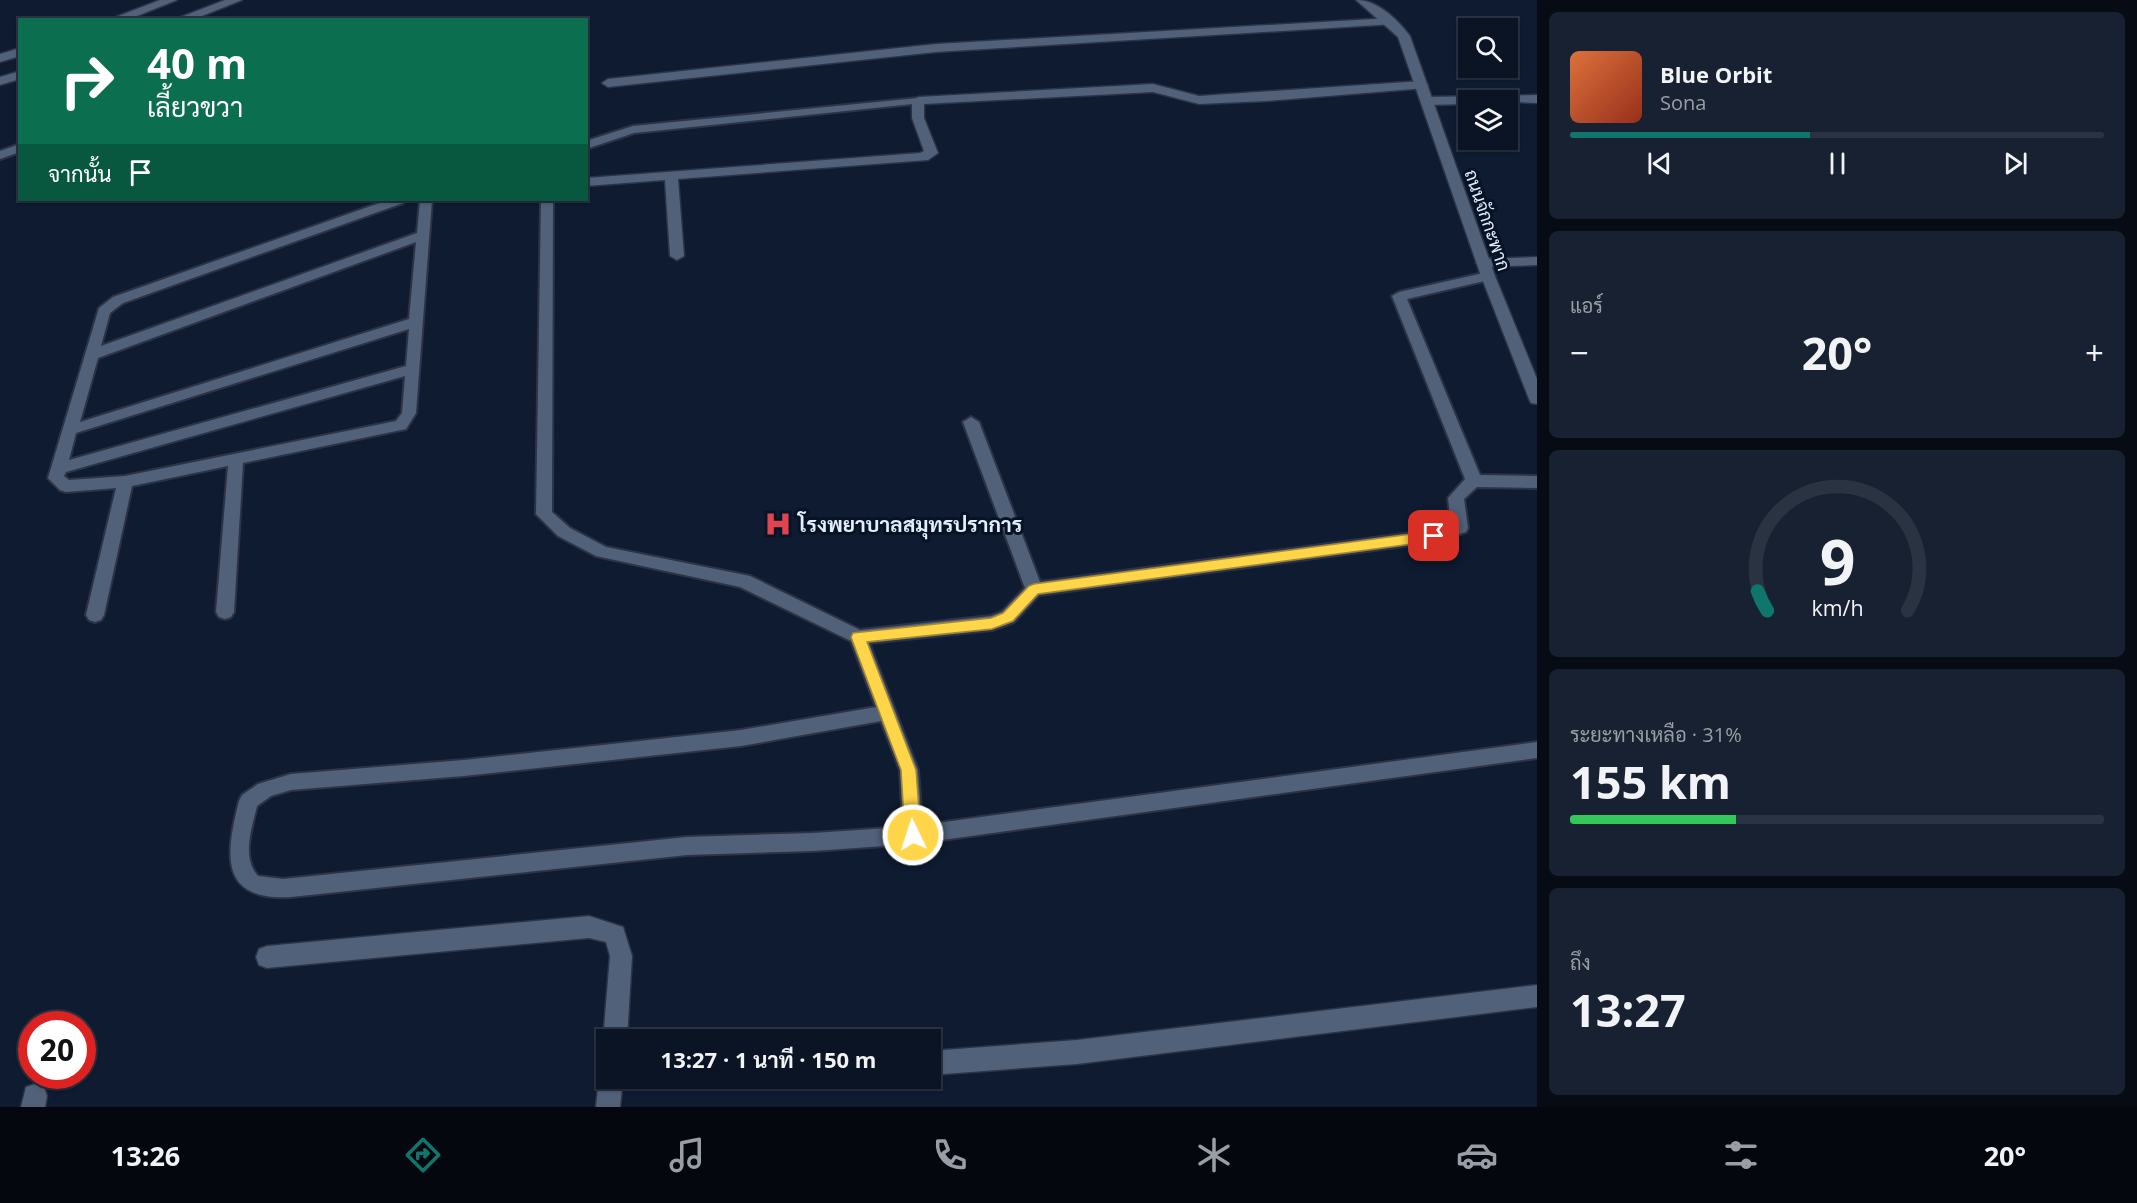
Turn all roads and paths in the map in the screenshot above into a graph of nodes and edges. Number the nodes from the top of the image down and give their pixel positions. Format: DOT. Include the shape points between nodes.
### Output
graph roads {
  1 [pos="171,0"];
  2 [pos="236,0"];
  3 [pos="1362,0"];
  4 [pos="120,18"];
  5 [pos="185,18"];
  6 [pos="1391,22"];
  7 [pos="18,53"];
  8 [pos="0,58"];
  9 [pos="18,76"];
  10 [pos="0,81"];
  11 [pos="608,83"];
  12 [pos="1422,85"];
  13 [pos="1537,99"];
  14 [pos="1428,100"];
  15 [pos="918,101"];
  16 [pos="588,144"];
  17 [pos="18,149"];
  18 [pos="0,155"];
  19 [pos="671,176"];
  20 [pos="588,182"];
  21 [pos="396,201"];
  22 [pos="426,201"];
  23 [pos="547,201"];
  24 [pos="423,235"];
  25 [pos="677,256"];
  26 [pos="1537,261"];
  27 [pos="1486,270"];
  28 [pos="416,322"];
  29 [pos="91,355"];
  30 [pos="412,369"];
  31 [pos="1537,399"];
  32 [pos="971,422"];
  33 [pos="70,430"];
  34 [pos="236,459"];
  35 [pos="58,468"];
  36 [pos="1474,480"];
  37 [pos="125,482"];
  38 [pos="1537,482"];
  39 [pos="1034,589"];
  40 [pos="225,612"];
  41 [pos="95,615"];
  42 [pos="858,637"];
  43 [pos="888,712"];
  44 [pos="1537,750"];
  45 [pos="913,835"];
  46 [pos="267,957"];
  47 [pos="1537,996"];
  48 [pos="616,1029"];
  49 [pos="941,1062"];
  50 [pos="610,1089"];
  51 [pos="608,1107"];
  1 -- 4 [label="street"];
  2 -- 5 [label="street"];
  3 -- 6 [label="street, ถนนจักกะพาก"];
  6 -- 11 [label="street" via="936,48"];
  6 -- 12 [label="street, ถนนจักกะพาก" via="1404,36"];
  7 -- 8 [label="street"];
  9 -- 10 [label="street"];
  12 -- 14 [label="street, ถนนจักกะพาก"];
  12 -- 15 [label="street" via="1199,100 1153,88"];
  13 -- 14 [label="street"];
  14 -- 27 [label="street, ถนนจักกะพาก"];
  15 -- 16 [label="lane" via="633,130"];
  15 -- 19 [label="street" via="918,118 931,153 923,158"];
  17 -- 18 [label="lane"];
  19 -- 20 [label="street"];
  19 -- 25 [label="street"];
  21 -- 29 [label="lane" via="118,300 104,311"];
  22 -- 24 [label="lane"];
  23 -- 42 [label="lane" via="544,513 564,532 602,552 744,581"];
  24 -- 28 [label="lane"];
  24 -- 29 [label="lane"];
  26 -- 27 [label="street"];
  27 -- 31 [label="street, ถนนจักกะพาก"];
  27 -- 36 [label="lane" via="1399,296"];
  28 -- 30 [label="lane"];
  28 -- 33 [label="lane"];
  29 -- 33 [label="lane"];
  30 -- 34 [label="lane" via="409,413 400,425"];
  30 -- 35 [label="lane"];
  32 -- 39 [label="lane"];
  33 -- 35 [label="lane"];
  34 -- 37 [label="lane"];
  34 -- 40 [label="lane"];
  35 -- 37 [label="lane" via="56,478 66,486"];
  36 -- 38 [label="lane"];
  36 -- 39 [label="lane" via="1456,498 1460,528 1434,536"];
  37 -- 41 [label="lane"];
  39 -- 42 [label="lane" via="1008,617 992,623"];
  42 -- 43 [label="lane"];
  43 -- 45 [label="lane" via="909,770"];
  43 -- 45 [label="lane" via="741,738 291,782 265,790 249,801 241,836 240,866 242,874 254,885 319,885 687,846"];
  44 -- 45 [label="lane"];
  46 -- 48 [label="street" via="589,927 615,934 621,956"];
  47 -- 49 [label="street" via="1077,1052"];
  50 -- 51 [label="street"];
}
